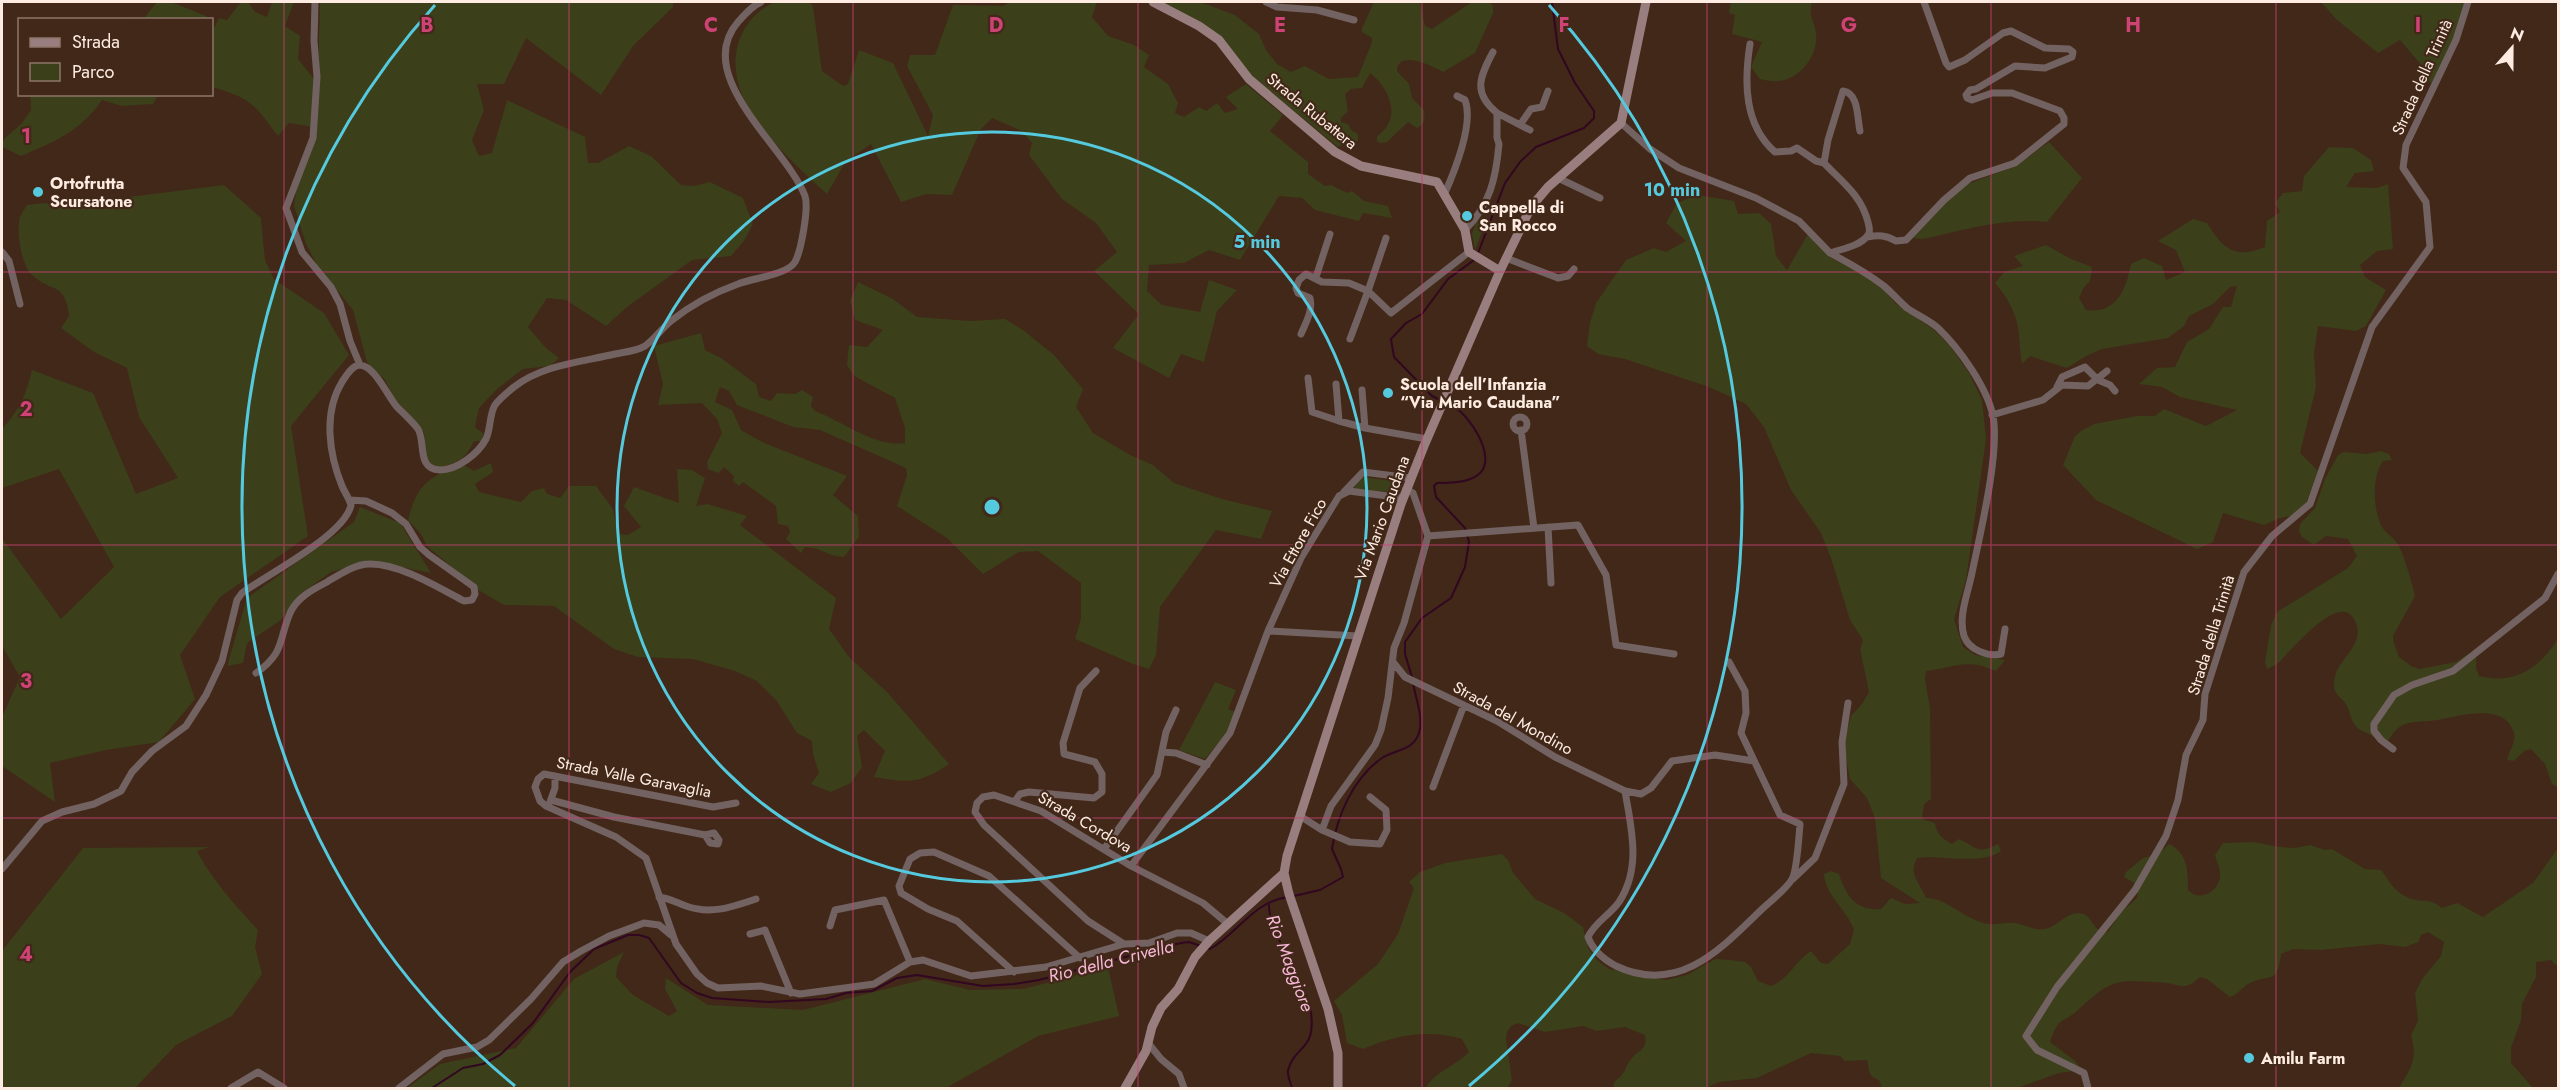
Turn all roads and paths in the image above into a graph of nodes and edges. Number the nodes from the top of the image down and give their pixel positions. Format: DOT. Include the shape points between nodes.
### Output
graph roads {
  1 [pos="315,2"];
  2 [pos="761,2"];
  3 [pos="1152,2"];
  4 [pos="1266,2"];
  5 [pos="1646,2"];
  6 [pos="1924,2"];
  7 [pos="2468,2"];
  8 [pos="1354,20"];
  9 [pos="1750,44"];
  10 [pos="1493,52"];
  11 [pos="1548,91"];
  12 [pos="1457,96"];
  13 [pos="1497,113"];
  14 [pos="1621,123"];
  15 [pos="1520,125"];
  16 [pos="1530,130"];
  17 [pos="1860,131"];
  18 [pos="1824,163"];
  19 [pos="1558,178"];
  20 [pos="1445,193"];
  21 [pos="1600,198"];
  22 [pos="1465,230"];
  23 [pos="1330,234"];
  24 [pos="1867,237"];
  25 [pos="1386,238"];
  26 [pos="2,252"];
  27 [pos="1830,253"];
  28 [pos="1474,255"];
  29 [pos="1506,258"];
  30 [pos="1574,269"];
  31 [pos="1500,271"];
  32 [pos="1316,277"];
  33 [pos="1368,291"];
  34 [pos="20,304"];
  35 [pos="1301,334"];
  36 [pos="1350,339"];
  37 [pos="360,365"];
  38 [pos="2107,371"];
  39 [pos="1308,378"];
  40 [pos="2097,379"];
  41 [pos="1336,384"];
  42 [pos="2055,389"];
  43 [pos="1362,390"];
  44 [pos="2115,392"];
  45 [pos="1992,415"];
  46 [pos="1339,420"];
  47 [pos="1365,428"];
  48 [pos="1521,430"];
  49 [pos="1427,439"];
  50 [pos="1411,478"];
  51 [pos="1342,494"];
  52 [pos="1405,494"];
  53 [pos="350,500"];
  54 [pos="1548,527"];
  55 [pos="1534,528"];
  56 [pos="1428,536"];
  57 [pos="2559,574"];
  58 [pos="1551,583"];
  59 [pos="2005,629"];
  60 [pos="1268,631"];
  61 [pos="1358,636"];
  62 [pos="1674,654"];
  63 [pos="1393,662"];
  64 [pos="1729,662"];
  65 [pos="1096,671"];
  66 [pos="256,673"];
  67 [pos="1848,703"];
  68 [pos="1464,705"];
  69 [pos="1176,710"];
  70 [pos="2393,749"];
  71 [pos="1162,752"];
  72 [pos="1754,761"];
  73 [pos="1207,765"];
  74 [pos="555,776"];
  75 [pos="1433,787"];
  76 [pos="1625,791"];
  77 [pos="1370,797"];
  78 [pos="1016,801"];
  79 [pos="549,803"];
  80 [pos="736,803"];
  81 [pos="1300,816"];
  82 [pos="1322,830"];
  83 [pos="705,835"];
  84 [pos="1104,849"];
  85 [pos="1131,866"];
  86 [pos="2,868"];
  87 [pos="1284,873"];
  88 [pos="1793,879"];
  89 [pos="659,897"];
  90 [pos="756,898"];
  91 [pos="1228,924"];
  92 [pos="830,926"];
  93 [pos="750,934"];
  94 [pos="671,935"];
  95 [pos="1124,944"];
  96 [pos="1205,945"];
  97 [pos="1080,958"];
  98 [pos="910,962"];
  99 [pos="1014,972"];
  100 [pos="791,993"];
  101 [pos="1149,1044"];
  102 [pos="231,1089"];
  103 [pos="284,1089"];
  104 [pos="399,1089"];
  105 [pos="1125,1089"];
  106 [pos="1184,1089"];
  107 [pos="1338,1089"];
  108 [pos="2088,1089"];
  1 -- 37 [label="street" via="313,138 286,208 302,252 340,304"];
  2 -- 37 [label="street" via="731,30 726,55 740,101 792,171 804,195 807,210 793,265 693,303 640,348 528,376 495,405 486,439 479,448 447,469 434,469 425,461 418,429 380,381"];
  3 -- 20 [label="main road, Strada Rubattera" via="1219,40 1249,79 1335,152 1363,166 1432,179"];
  4 -- 8 [label="street" via="1277,8 1317,10"];
  5 -- 14 [label="main road"];
  6 -- 24 [label="street" via="1949,67 2011,31 2045,48 2073,52 2072,57 2054,66 2015,66 1966,94 1972,100 1992,93 2012,93 2060,111 2064,124 2015,163 1970,178 1906,240"];
  7 -- 108 [label="street, Strada della Trinità" via="2456,40 2406,145 2403,168 2426,202 2430,247 2372,327 2310,504 2272,536 2244,572 2205,694 2203,720 2186,755 2178,800 2166,836 2135,890 2057,987 2026,1036 2037,1050 2084,1072"];
  9 -- 18 [label="street" via="1746,91 1749,108 1767,145 1783,153 1797,148"];
  10 -- 13 [label="street" via="1480,90 1481,98"];
  11 -- 15 [label="street" via="1542,107 1531,109"];
  12 -- 20 [label="street" via="1465,100 1468,119"];
  13 -- 15 [label="street"];
  13 -- 22 [label="street" via="1499,144 1494,185 1489,199"];
  14 -- 19 [label="main road, Via Mario Caudana"];
  14 -- 27 [label="street" via="1679,168 1756,198 1799,221"];
  15 -- 16 [label="street"];
  17 -- 18 [label="street" via="1856,103 1851,94 1843,91"];
  18 -- 24 [label="street" via="1861,202 1870,230"];
  19 -- 21 [label="street"];
  19 -- 29 [label="main road, Via Mario Caudana" via="1531,207"];
  20 -- 22 [label="main road, Strada Rubattera"];
  22 -- 28 [label="main road, Strada Rubattera"];
  23 -- 32 [label="street"];
  24 -- 27 [label="street"];
  25 -- 33 [label="street"];
  26 -- 34 [label="street" via="9,261"];
  27 -- 45 [label="street" via="1857,266 1907,308 1937,327 1977,380"];
  28 -- 31 [label="main road"];
  28 -- 33 [label="street" via="1391,312"];
  29 -- 30 [label="street" via="1558,278 1568,276"];
  29 -- 31 [label="main road, Via Mario Caudana"];
  31 -- 49 [label="main road, Via Mario Caudana"];
  32 -- 33 [label="street" via="1322,282 1355,284"];
  32 -- 35 [label="street" via="1303,275 1296,288 1311,303"];
  33 -- 36 [label="street"];
  37 -- 53 [label="street" via="350,370 330,411 336,469"];
  38 -- 40 [label="street"];
  39 -- 46 [label="street" via="1311,412"];
  40 -- 42 [label="street" via="2088,386 2062,385"];
  40 -- 42 [label="street" via="2085,367 2062,377"];
  40 -- 44 [label="street"];
  41 -- 46 [label="street"];
  42 -- 45 [label="street" via="2043,400"];
  43 -- 47 [label="street"];
  45 -- 59 [label="street" via="1990,474 1962,617 1965,638 1979,652 1993,656 2001,654"];
  46 -- 47 [label="street"];
  47 -- 49 [label="street"];
  48 -- 55 [label="street"];
  49 -- 50 [label="main road, Via Mario Caudana"];
  50 -- 51 [label="street" via="1363,472"];
  50 -- 52 [label="main road, Via Mario Caudana"];
  51 -- 52 [label="street, Via Ettore Fico" via="1349,490"];
  51 -- 60 [label="street, Via Ettore Fico" via="1301,558"];
  52 -- 56 [label="street" via="1413,494"];
  52 -- 61 [label="main road, Via Mario Caudana"];
  53 -- 66 [label="street" via="378,505 406,524 420,547 474,587 472,600 464,601 433,583 388,568 359,566 297,602 280,648"];
  53 -- 86 [label="street" via="350,510 333,531 242,593 222,661 186,726 152,751 121,791 42,821"];
  54 -- 55 [label="street"];
  54 -- 58 [label="street"];
  54 -- 62 [label="street" via="1578,525 1606,575 1616,645"];
  55 -- 56 [label="street"];
  56 -- 63 [label="street"];
  57 -- 70 [label="street" via="2545,598 2453,671 2394,694 2374,724 2374,731"];
  60 -- 61 [label="street"];
  60 -- 73 [label="street, Via Ettore Fico" via="1230,733"];
  61 -- 81 [label="main road, Via Mario Caudana"];
  63 -- 68 [label="street, Strada del Mondino" via="1408,678"];
  63 -- 82 [label="street" via="1375,746 1331,806"];
  64 -- 72 [label="street" via="1745,691 1746,713 1741,733"];
  65 -- 78 [label="street, Strada Cordova" via="1080,688 1063,743 1064,754 1095,762 1102,774 1102,792 1094,798 1029,792 1020,794"];
  67 -- 88 [label="street" via="1842,742 1844,784 1815,858"];
  68 -- 75 [label="street"];
  68 -- 76 [label="street, Strada del Mondino"];
  69 -- 71 [label="street"];
  71 -- 73 [label="street"];
  71 -- 84 [label="street" via="1157,775"];
  72 -- 76 [label="street" via="1715,755 1672,761 1651,788 1641,794"];
  72 -- 88 [label="street" via="1780,815 1800,824"];
  73 -- 85 [label="street, Via Ettore Fico"];
  74 -- 79 [label="street"];
  74 -- 79 [label="street, Strada Valle Garavaglia" via="544,774 535,787 540,801"];
  74 -- 80 [label="street, Strada Valle Garavaglia" via="713,807"];
  76 -- 88 [label="street" via="1633,833 1633,863 1619,902 1588,937 1607,961 1626,970 1670,975 1693,966 1720,950"];
  77 -- 82 [label="street" via="1386,810 1387,830 1380,844 1350,842"];
  78 -- 84 [label="street, Strada Cordova" via="1041,811"];
  78 -- 95 [label="street" via="994,795 983,797 975,812 1066,902"];
  79 -- 83 [label="street"];
  79 -- 89 [label="street" via="616,837 646,858"];
  81 -- 82 [label="street"];
  81 -- 87 [label="main road, Via Mario Caudana"];
  84 -- 85 [label="street, Strada Cordova"];
  85 -- 91 [label="street, Strada Cordova" via="1203,903"];
  87 -- 91 [label="main road"];
  87 -- 107 [label="main road, Via Mario Caudana" via="1328,1009 1338,1053"];
  89 -- 90 [label="street" via="713,910 725,910"];
  89 -- 94 [label="street"];
  91 -- 96 [label="main road"];
  92 -- 98 [label="street" via="835,910 884,900"];
  93 -- 100 [label="street" via="765,930"];
  94 -- 100 [label="street" via="707,983 718,988 761,986"];
  94 -- 104 [label="street" via="659,925 644,923 581,951 563,962 489,1040 477,1047 443,1054"];
  95 -- 96 [label="street" via="1149,943 1177,933 1191,933"];
  95 -- 97 [label="street"];
  96 -- 101 [label="main road" via="1178,989 1161,1008"];
  97 -- 99 [label="street"];
  97 -- 99 [label="street" via="988,876 934,852 910,859 899,886 901,893 957,921"];
  98 -- 99 [label="street" via="923,960 971,976"];
  98 -- 100 [label="street" via="874,984"];
  101 -- 105 [label="main road"];
  101 -- 106 [label="street" via="1179,1074"];
  102 -- 103 [label="street" via="258,1072"];
}
